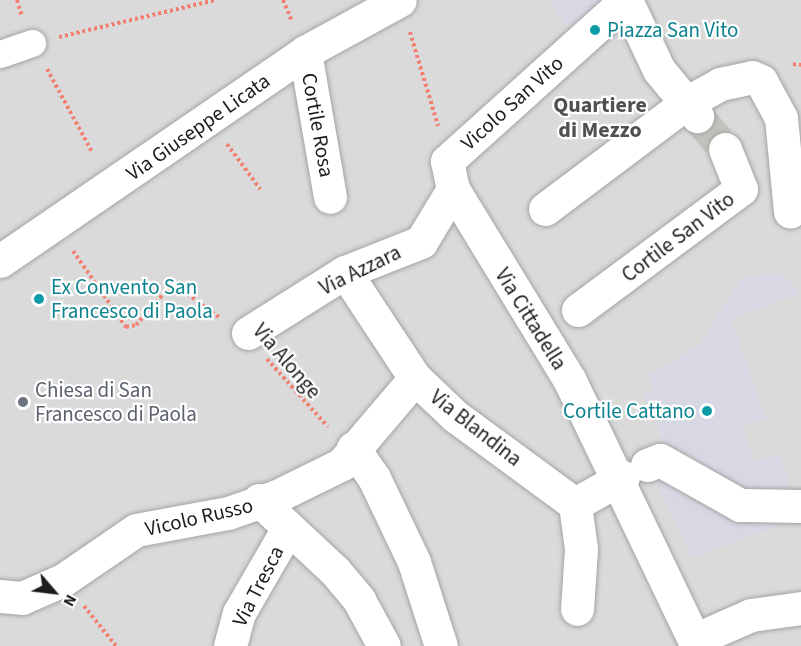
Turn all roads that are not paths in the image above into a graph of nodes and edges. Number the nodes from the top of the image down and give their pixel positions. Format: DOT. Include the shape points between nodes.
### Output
graph roads {
  1 [pos="400,0"];
  2 [pos="626,0"];
  3 [pos="32,43"];
  4 [pos="305,52"];
  5 [pos="0,54"];
  6 [pos="692,110"];
  7 [pos="725,148"];
  8 [pos="450,175"];
  9 [pos="330,197"];
  10 [pos="545,209"];
  11 [pos="790,212"];
  12 [pos="0,261"];
  13 [pos="345,272"];
  14 [pos="578,310"];
  15 [pos="248,333"];
  16 [pos="415,378"];
  17 [pos="353,448"];
  18 [pos="628,475"];
  19 [pos="259,500"];
  20 [pos="575,504"];
  21 [pos="801,506"];
  22 [pos="288,528"];
  23 [pos="0,596"];
  24 [pos="801,608"];
  25 [pos="577,609"];
  26 [pos="703,644"];
  27 [pos="230,646"];
  28 [pos="384,646"];
  29 [pos="441,646"];
  1 -- 4 [label="street, Via Giuseppe Licata"];
  2 -- 6 [label="street" via="659,70"];
  2 -- 8 [label="street, Vicolo San Vito" via="576,45"];
  3 -- 5 [label="street"];
  4 -- 9 [label="street, Cortile Rosa"];
  4 -- 12 [label="street, Via Giuseppe Licata"];
  6 -- 10 [label="street"];
  6 -- 11 [label="street" via="720,84 752,77 761,81 781,118"];
  7 -- 14 [label="street, Cortile San Vito" via="741,189"];
  8 -- 13 [label="street, Via Azzara" via="421,242"];
  8 -- 18 [label="street, Via Cittadella"];
  13 -- 15 [label="street, Via Azzara"];
  13 -- 16 [label="street, Via Blandina"];
  16 -- 17 [label="street"];
  16 -- 20 [label="street, Via Blandina" via="455,416"];
  17 -- 19 [label="street" via="342,464"];
  17 -- 29 [label="street" via="374,478 414,562"];
  18 -- 20 [label="street"];
  18 -- 21 [label="street" via="660,460 740,505"];
  18 -- 26 [label="street, Via Cittadella"];
  19 -- 22 [label="street, Vicolo Russo"];
  19 -- 23 [label="street, Vicolo Russo" via="228,513 136,531 63,580 22,598"];
  20 -- 25 [label="street" via="581,549"];
  22 -- 27 [label="street, Via Tresca" via="239,613"];
  22 -- 28 [label="street, Vicolo Russo" via="359,600"];
  24 -- 26 [label="street" via="751,615"];
}
